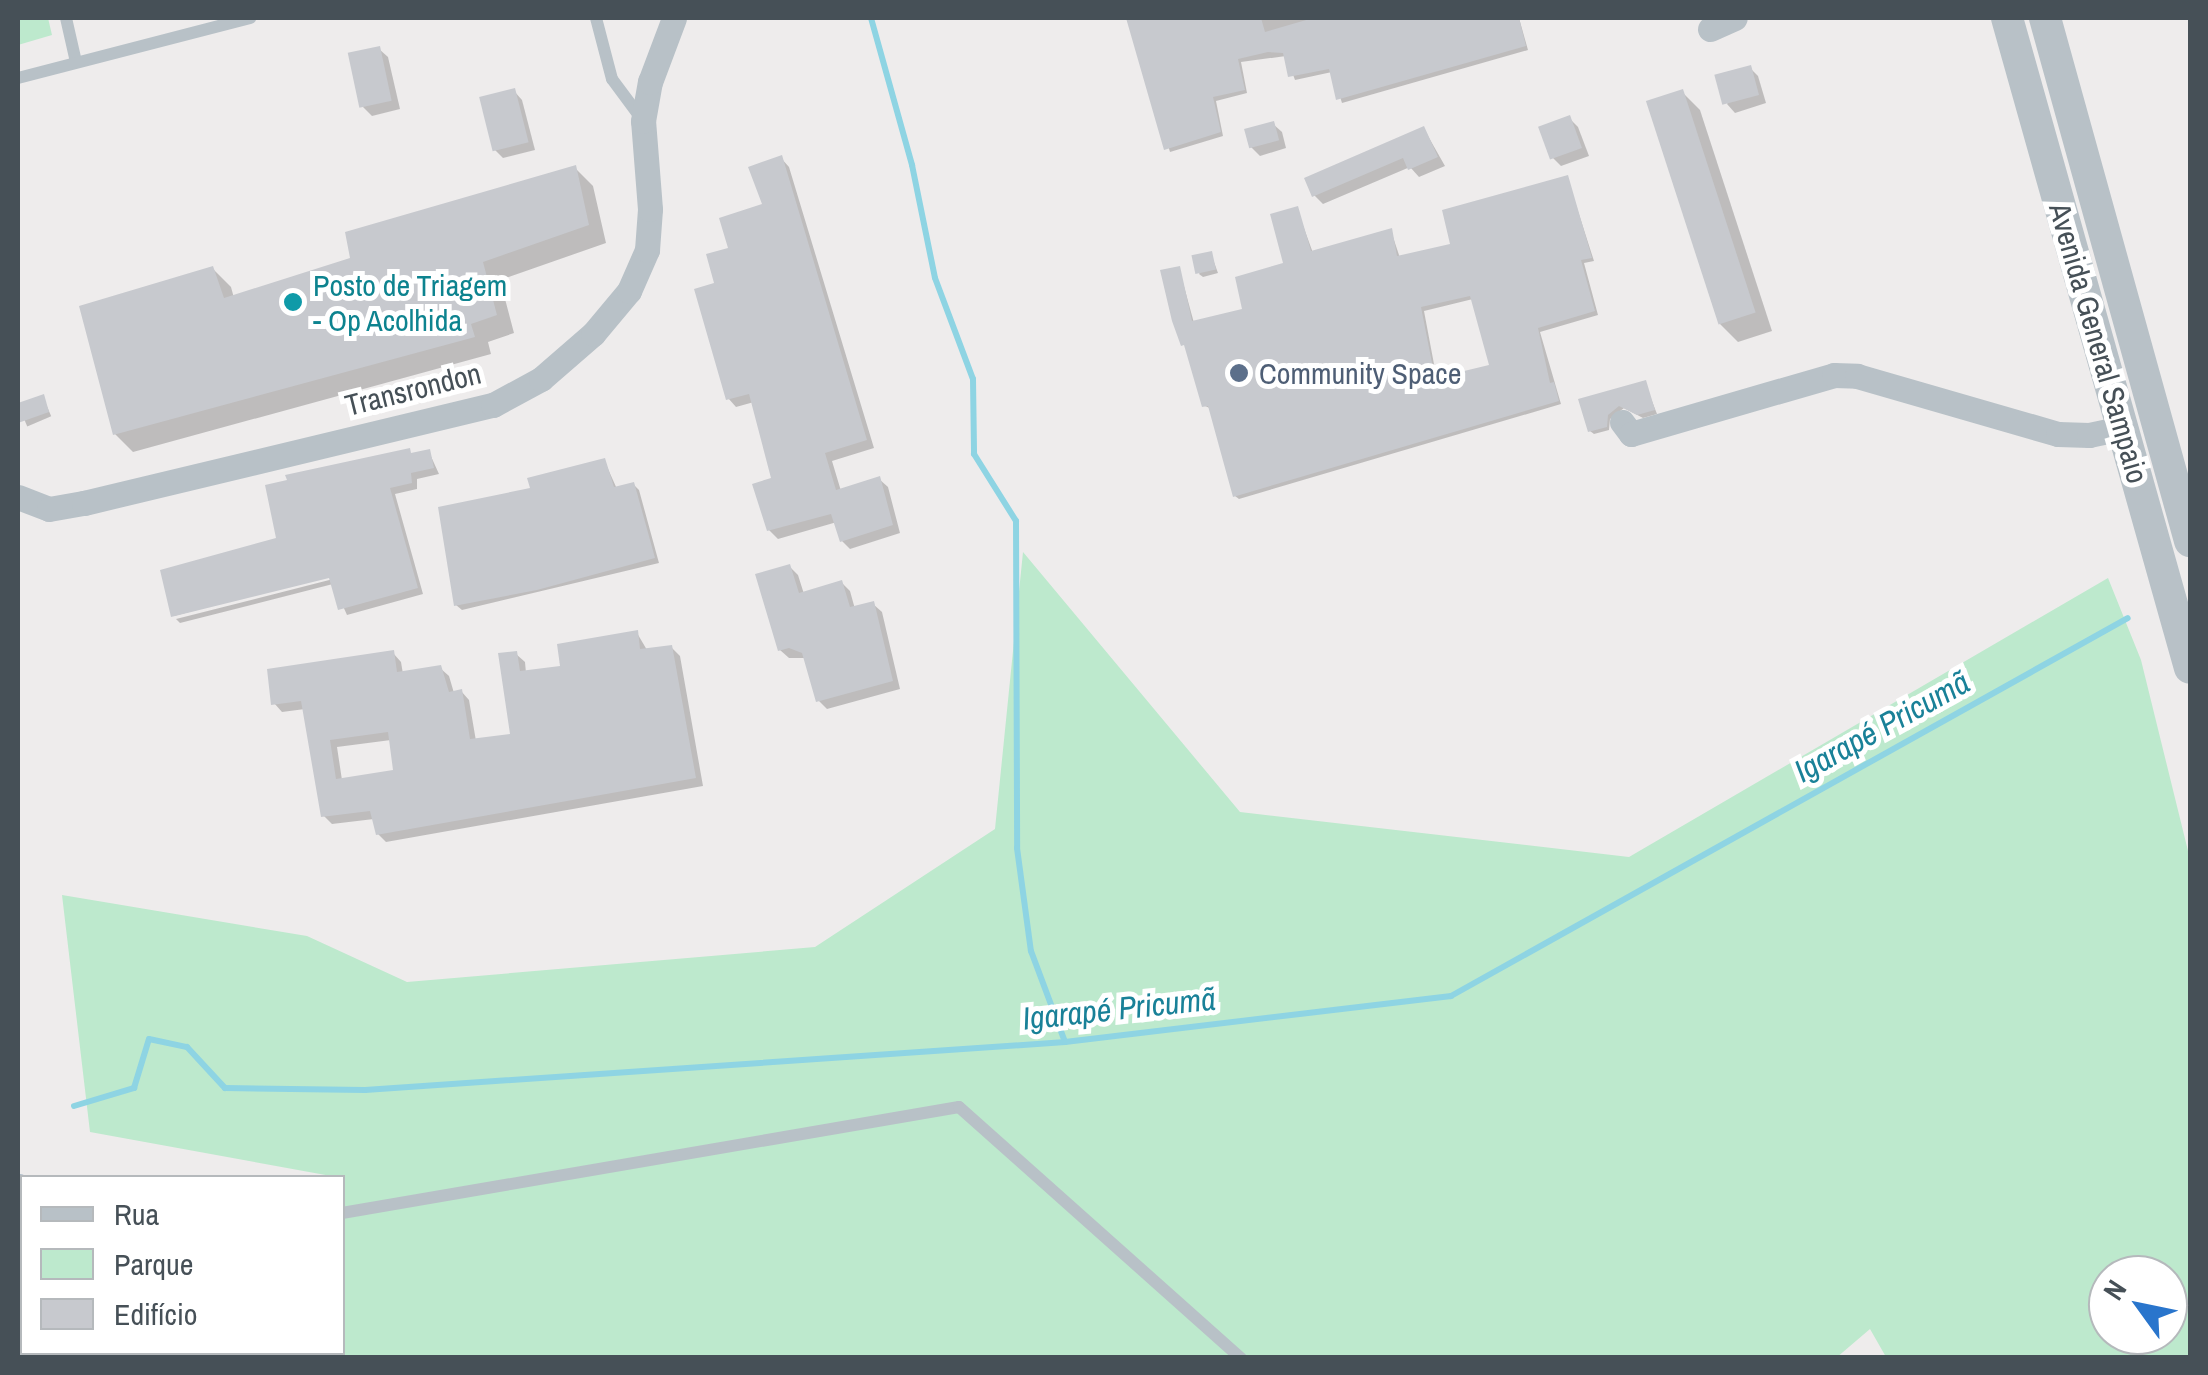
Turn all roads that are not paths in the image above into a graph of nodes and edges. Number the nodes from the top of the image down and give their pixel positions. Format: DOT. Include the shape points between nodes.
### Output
graph roads {
  1 [pos="66,18"];
  2 [pos="250,18"];
  3 [pos="596,18"];
  4 [pos="674,18"];
  5 [pos="1735,18"];
  6 [pos="2009,18"];
  7 [pos="2045,18"];
  8 [pos="1710,29"];
  9 [pos="76,62"];
  10 [pos="18,78"];
  11 [pos="643,121"];
  12 [pos="1622,422"];
  13 [pos="2123,428"];
  14 [pos="18,497"];
  15 [pos="2151,528"];
  16 [pos="2187,530"];
  17 [pos="2190,668"];
  18 [pos="345,1212"];
  19 [pos="1241,1358"];
  1 -- 9 [label="lane"];
  2 -- 9 [label="lane"];
  3 -- 11 [label="lane" via="612,79"];
  4 -- 11 [label="street, Transrondon"];
  5 -- 8 [label="street"];
  6 -- 13 [label="street, Avenida General Sampaio"];
  7 -- 16 [label="street, Avenida General Sampaio"];
  9 -- 10 [label="lane"];
  11 -- 14 [label="street, Transrondon" via="647,250 617,306 542,379 493,405 84,503 49,509"];
  12 -- 13 [label="street" via="1631,434 1834,375 1858,376 2058,434"];
  13 -- 15 [label="street, Avenida General Sampaio"];
  15 -- 16 [label="street"];
  15 -- 17 [label="street, Avenida General Sampaio"];
  18 -- 19 [label="lane" via="958,1106"];
}
